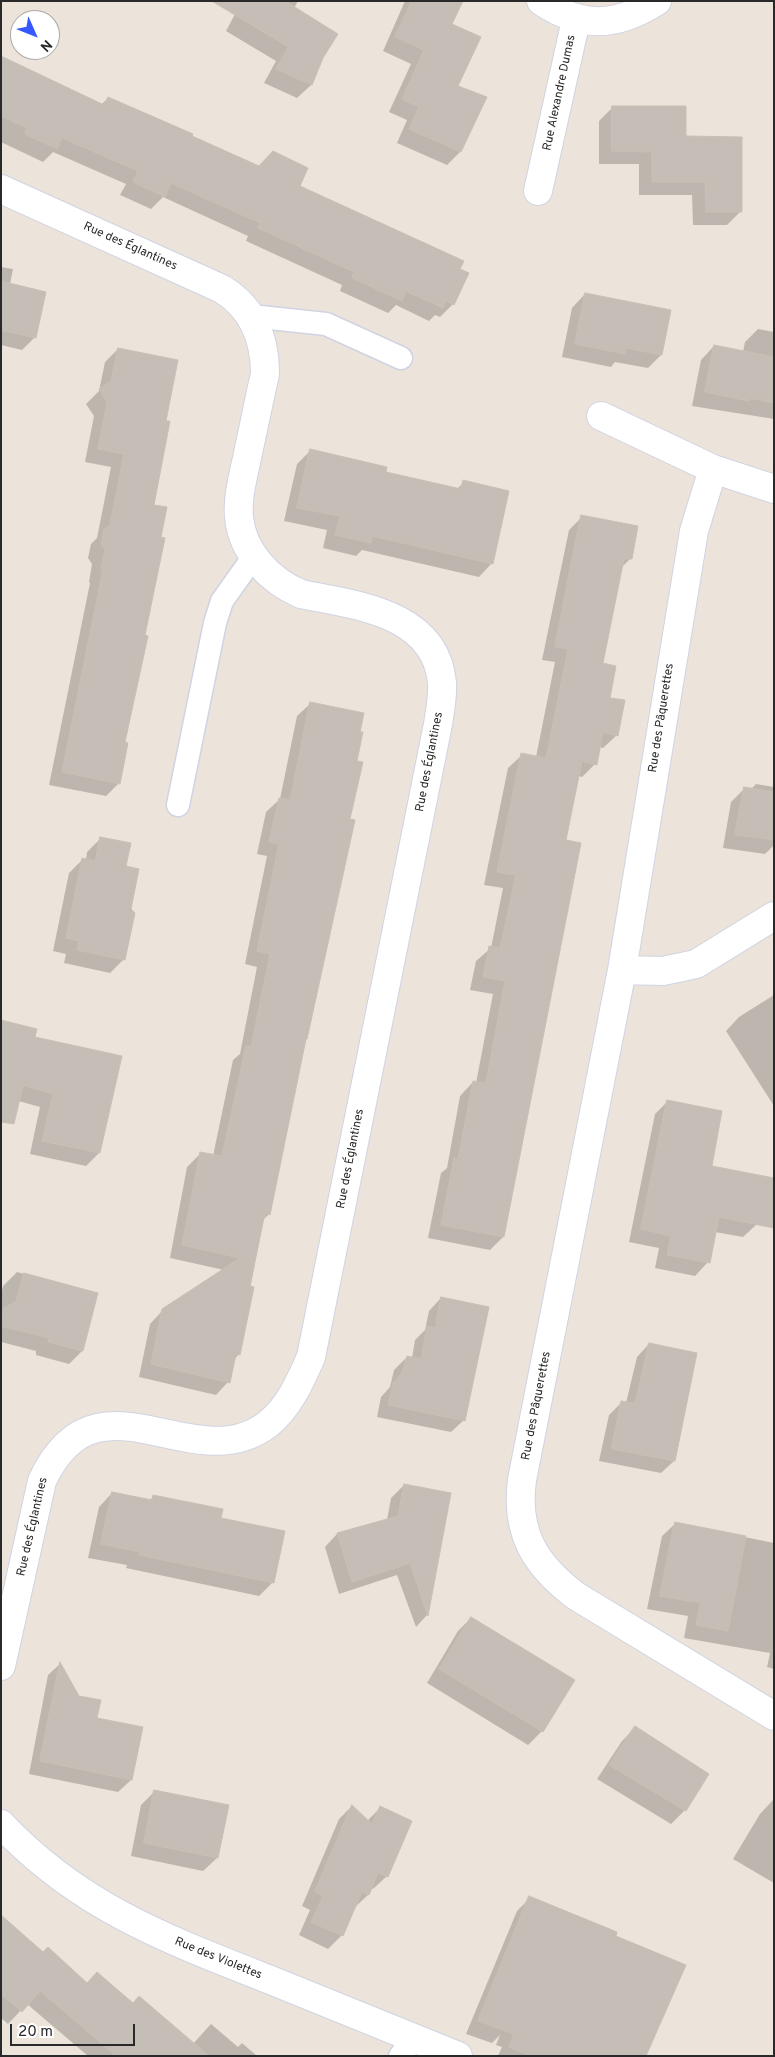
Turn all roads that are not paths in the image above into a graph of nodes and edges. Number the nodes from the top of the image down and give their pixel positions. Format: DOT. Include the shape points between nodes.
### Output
graph roads {
  1 [pos="541,1"];
  2 [pos="656,1"];
  3 [pos="576,20"];
  4 [pos="1,189"];
  5 [pos="538,192"];
  6 [pos="251,316"];
  7 [pos="400,358"];
  8 [pos="601,416"];
  9 [pos="713,469"];
  10 [pos="774,489"];
  11 [pos="254,556"];
  12 [pos="178,805"];
  13 [pos="774,916"];
  14 [pos="622,970"];
  15 [pos="1,1666"];
  16 [pos="774,1716"];
  17 [pos="1,1824"];
  18 [pos="408,2047"];
  19 [pos="458,2056"];
  1 -- 3 [label="street"];
  2 -- 3 [label="street, Rue Alexandre Dumas" via="618,20"];
  3 -- 5 [label="street, Rue Alexandre Dumas"];
  4 -- 6 [label="street, Rue des Églantines" via="222,289 241,303"];
  6 -- 7 [label="lane" via="326,324"];
  6 -- 11 [label="street, Rue des Églantines" via="262,337 265,374 239,507 242,531"];
  8 -- 9 [label="street"];
  9 -- 10 [label="street"];
  9 -- 14 [label="street, Rue des Pâquerettes" via="694,531"];
  11 -- 12 [label="lane" via="222,601 215,623"];
  11 -- 15 [label="street, Rue des Églantines" via="271,576 290,590 379,611 402,622 423,639 432,653 442,682 436,734 311,1357 280,1412 268,1424 246,1435 223,1442 202,1441 127,1424 112,1425 84,1433 59,1451 42,1480"];
  13 -- 14 [label="street" via="696,964 664,971"];
  14 -- 16 [label="street, Rue des Pâquerettes" via="522,1480 522,1522 538,1561 560,1584"];
  17 -- 18 [label="street, Rue des Violettes" via="72,1885 144,1928"];
  18 -- 19 [label="street, Rue des Violettes"];
}
